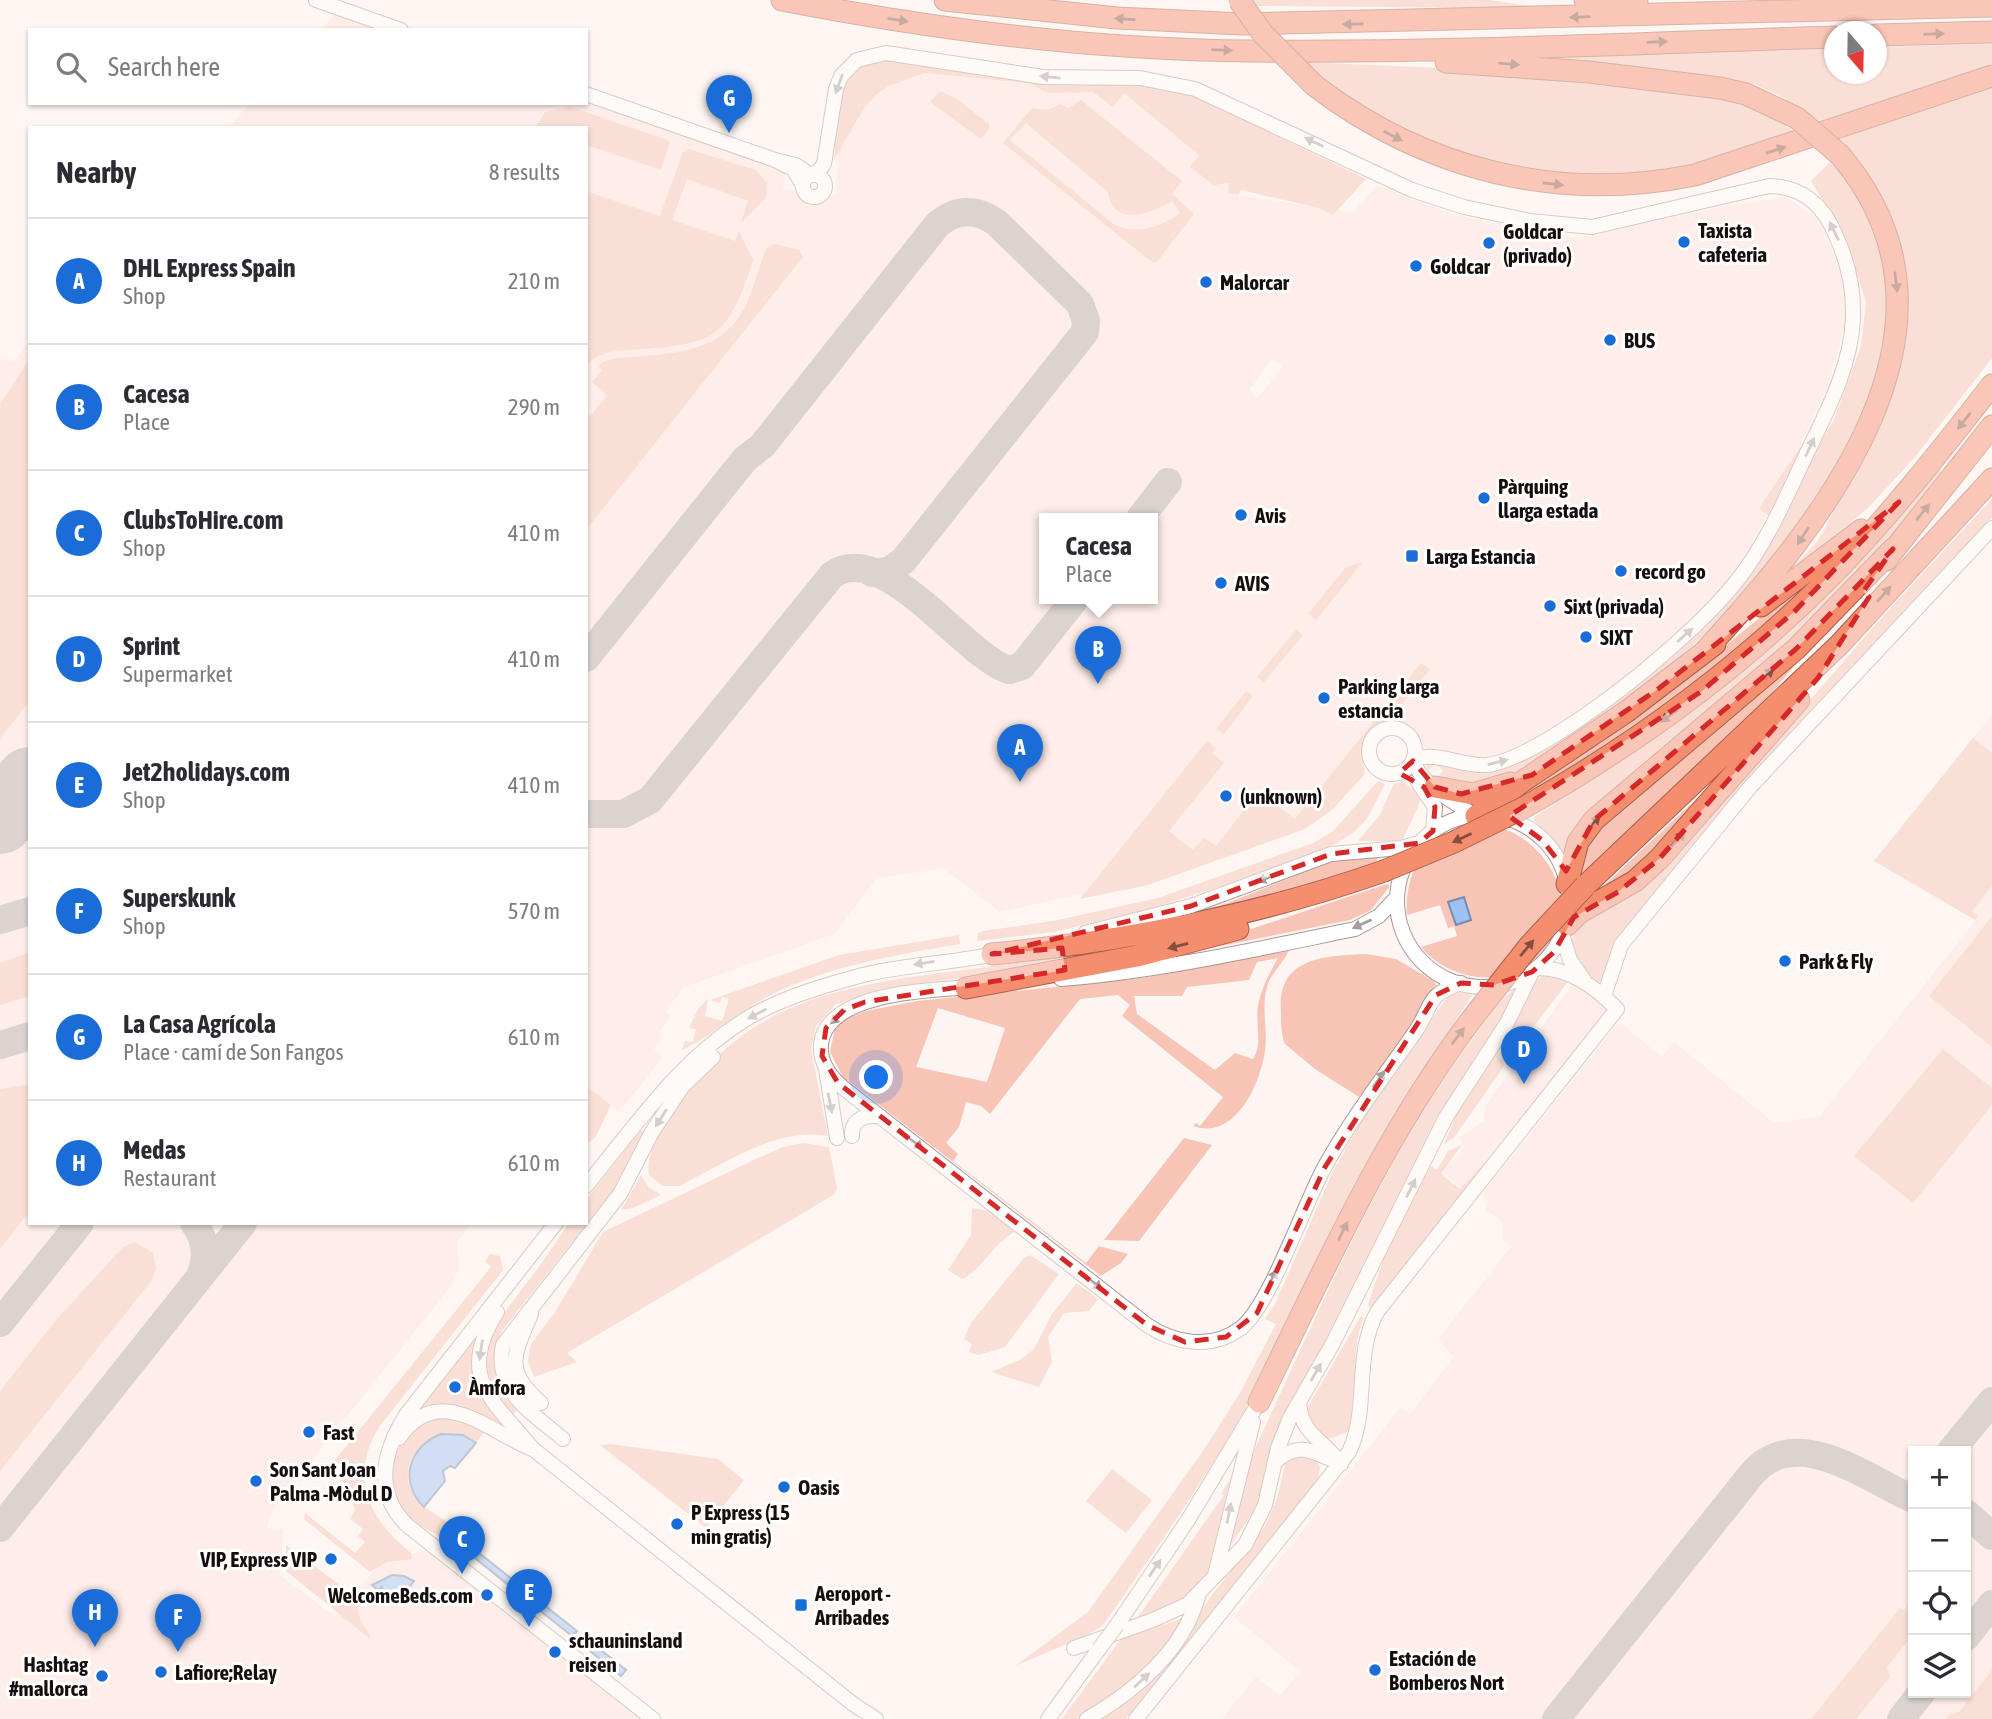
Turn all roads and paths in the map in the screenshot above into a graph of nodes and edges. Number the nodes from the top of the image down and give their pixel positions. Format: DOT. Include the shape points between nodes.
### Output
graph roads {
  1 [pos="316,0"];
  2 [pos="782,0"];
  3 [pos="945,0"];
  4 [pos="1239,0"];
  5 [pos="1585,0"];
  6 [pos="1992,6"];
  7 [pos="1697,13"];
  8 [pos="395,28"];
  9 [pos="1992,32"];
  10 [pos="1887,36"];
  11 [pos="1824,37"];
  12 [pos="1344,51"];
  13 [pos="1992,76"];
  14 [pos="588,95"];
  15 [pos="1992,385"];
  16 [pos="1992,426"];
  17 [pos="1992,480"];
  18 [pos="1899,502"];
  19 [pos="1992,528"];
  20 [pos="1893,549"];
  21 [pos="1839,645"];
  22 [pos="1704,652"];
  23 [pos="1413,741"];
  24 [pos="1732,748"];
  25 [pos="1432,756"];
  26 [pos="1413,760"];
  27 [pos="1399,773"];
  28 [pos="1532,775"];
  29 [pos="1435,787"];
  30 [pos="1476,817"];
  31 [pos="1433,831"];
  32 [pos="1419,843"];
  33 [pos="1576,885"];
  34 [pos="1334,889"];
  35 [pos="1397,897"];
  36 [pos="1565,931"];
  37 [pos="992,954"];
  38 [pos="1535,970"];
  39 [pos="1461,983"];
  40 [pos="1588,984"];
  41 [pos="966,988"];
  42 [pos="1604,996"];
  43 [pos="733,1027"];
  44 [pos="826,1068"];
  45 [pos="881,1117"];
  46 [pos="588,1184"];
  47 [pos="555,1225"];
  48 [pos="537,1249"];
  49 [pos="537,1299"];
  50 [pos="1259,1402"];
  51 [pos="1299,1402"];
  52 [pos="541,1403"];
  53 [pos="1359,1424"];
  54 [pos="1320,1448"];
  55 [pos="533,1449"];
  56 [pos="388,1453"];
  57 [pos="1275,1462"];
  58 [pos="1341,1464"];
  59 [pos="1327,1482"];
  60 [pos="1213,1580"];
  61 [pos="1198,1597"];
  62 [pos="1074,1648"];
  63 [pos="853,1704"];
  64 [pos="653,1719"];
  65 [pos="867,1719"];
  66 [pos="876,1719"];
  67 [pos="1048,1719"];
  68 [pos="1087,1719"];
  69 [pos="1136,1719"];
  1 -- 8 [label="street"];
  2 -- 12 [label="highway, one-way" via="934,26 1076,42 1204,50"];
  7 -- 3 [label="highway, one-way" via="1233,24 1117,19"];
  4 -- 13 [label="highway, one-way, bridge" via="1264,34 1315,86 1364,120 1458,164 1512,178 1598,186 1669,180 1729,165"];
  5 -- 7 [label="highway" via="1682,6"];
  6 -- 7 [label="highway"];
  10 -- 9 [label="highway, one-way"];
  12 -- 11 [label="highway, one-way"];
  12 -- 22 [label="highway, one-way, bridge" via="1387,60 1509,64 1746,94 1797,118 1840,155 1877,211 1892,260 1898,309 1893,357 1873,414 1829,497 1772,579"];
  25 -- 14 [label="street, one-way" via="1489,765 1535,746 1644,670 1705,616 1749,564 1786,500 1830,405 1850,346 1853,304 1847,265 1833,228 1812,200 1787,188 1769,186 1592,227 1530,221 1412,190 1195,89 1140,78 1043,77 879,53 857,60 841,76 824,164 808,180 792,163"];
  15 -- 18 [label="highway, one-way"];
  20 -- 16 [label="highway, one-way"];
  21 -- 17 [label="highway, one-way"];
  18 -- 22 [label="highway"];
  18 -- 34 [label="highway, one-way, bridge" via="1795,611 1722,675 1637,738 1523,808 1454,842"];
  19 -- 42 [label="street" via="1742,797 1621,945"];
  20 -- 24 [label="highway"];
  33 -- 20 [label="highway, one-way" via="1578,842 1594,820 1796,649"];
  21 -- 24 [label="highway"];
  36 -- 21 [label="highway, one-way" via="1578,913 1626,887 1659,859 1818,678"];
  22 -- 28 [label="highway"];
  23 -- 25 [label="street"];
  23 -- 26 [label="street"];
  23 -- 27 [label="street" via="1402,730 1391,728 1371,742 1375,766 1386,773"];
  24 -- 33 [label="highway"];
  25 -- 26 [label="street"];
  26 -- 27 [label="street"];
  26 -- 29 [label="street"];
  27 -- 31 [label="street" via="1412,776 1432,800"];
  28 -- 29 [label="highway" via="1473,794"];
  28 -- 30 [label="highway"];
  29 -- 30 [label="street"];
  30 -- 31 [label="street" via="1449,822"];
  30 -- 33 [label="street" via="1506,818 1534,833"];
  31 -- 32 [label="street"];
  32 -- 35 [label="street" via="1404,864"];
  32 -- 37 [label="street, one-way" via="1331,854 1191,906"];
  33 -- 36 [label="street"];
  50 -- 33 [label="highway, one-way, bridge" via="1395,1133 1448,1050"];
  34 -- 37 [label="highway" via="1156,933"];
  34 -- 41 [label="highway, one-way" via="1247,926 1178,946"];
  35 -- 39 [label="street" via="1402,929 1414,953 1433,971"];
  35 -- 41 [label="street, one-way" via="1379,916 1355,929 1115,975"];
  36 -- 38 [label="street" via="1550,957"];
  36 -- 40 [label="street" via="1570,960"];
  37 -- 43 [label="street, one-way" via="865,975 783,1001"];
  38 -- 39 [label="street" via="1494,985"];
  38 -- 40 [label="street" via="1557,969"];
  51 -- 38 [label="street, one-way" via="1446,1117"];
  45 -- 39 [label="street, one-way" via="1147,1325 1185,1342 1216,1341 1257,1313 1325,1167 1374,1086 1416,1032 1436,995"];
  40 -- 42 [label="street"];
  41 -- 44 [label="street, one-way" via="903,995 844,1010 823,1035 821,1056"];
  42 -- 53 [label="street" via="1617,1009 1377,1312 1365,1344"];
  43 -- 46 [label="street" via="673,1079"];
  43 -- 49 [label="street, one-way" via="725,1044 682,1087 620,1194"];
  44 -- 45 [label="street"];
  44 -- 45 [label="street, one-way" via="844,1137 859,1120"];
  47 -- 48 [label="street"];
  48 -- 55 [label="street, one-way" via="487,1327 479,1359 490,1400"];
  48 -- 56 [label="street" via="406,1415"];
  49 -- 52 [label="street" via="514,1362 522,1385"];
  49 -- 55 [label="street" via="506,1338 501,1368 513,1396 558,1434 540,1430 533,1438"];
  60 -- 50 [label="street, one-way"];
  67 -- 50 [label="street, one-way, bridge" via="1188,1520"];
  51 -- 54 [label="street" via="1304,1427"];
  51 -- 57 [label="street"];
  53 -- 54 [label="street" via="1346,1440"];
  53 -- 58 [label="street"];
  54 -- 57 [label="street" via="1294,1448"];
  54 -- 58 [label="street"];
  54 -- 59 [label="street"];
  55 -- 56 [label="street" via="506,1438 474,1416 451,1412 415,1422"];
  55 -- 63 [label="street"];
  56 -- 64 [label="street" via="384,1483 400,1518"];
  57 -- 60 [label="street" via="1252,1533"];
  58 -- 59 [label="street"];
  59 -- 69 [label="street"];
  60 -- 61 [label="street"];
  61 -- 62 [label="street" via="1167,1615"];
  68 -- 61 [label="street, one-way" via="1118,1700 1161,1661"];
  63 -- 65 [label="street"];
  63 -- 66 [label="street"];
}
